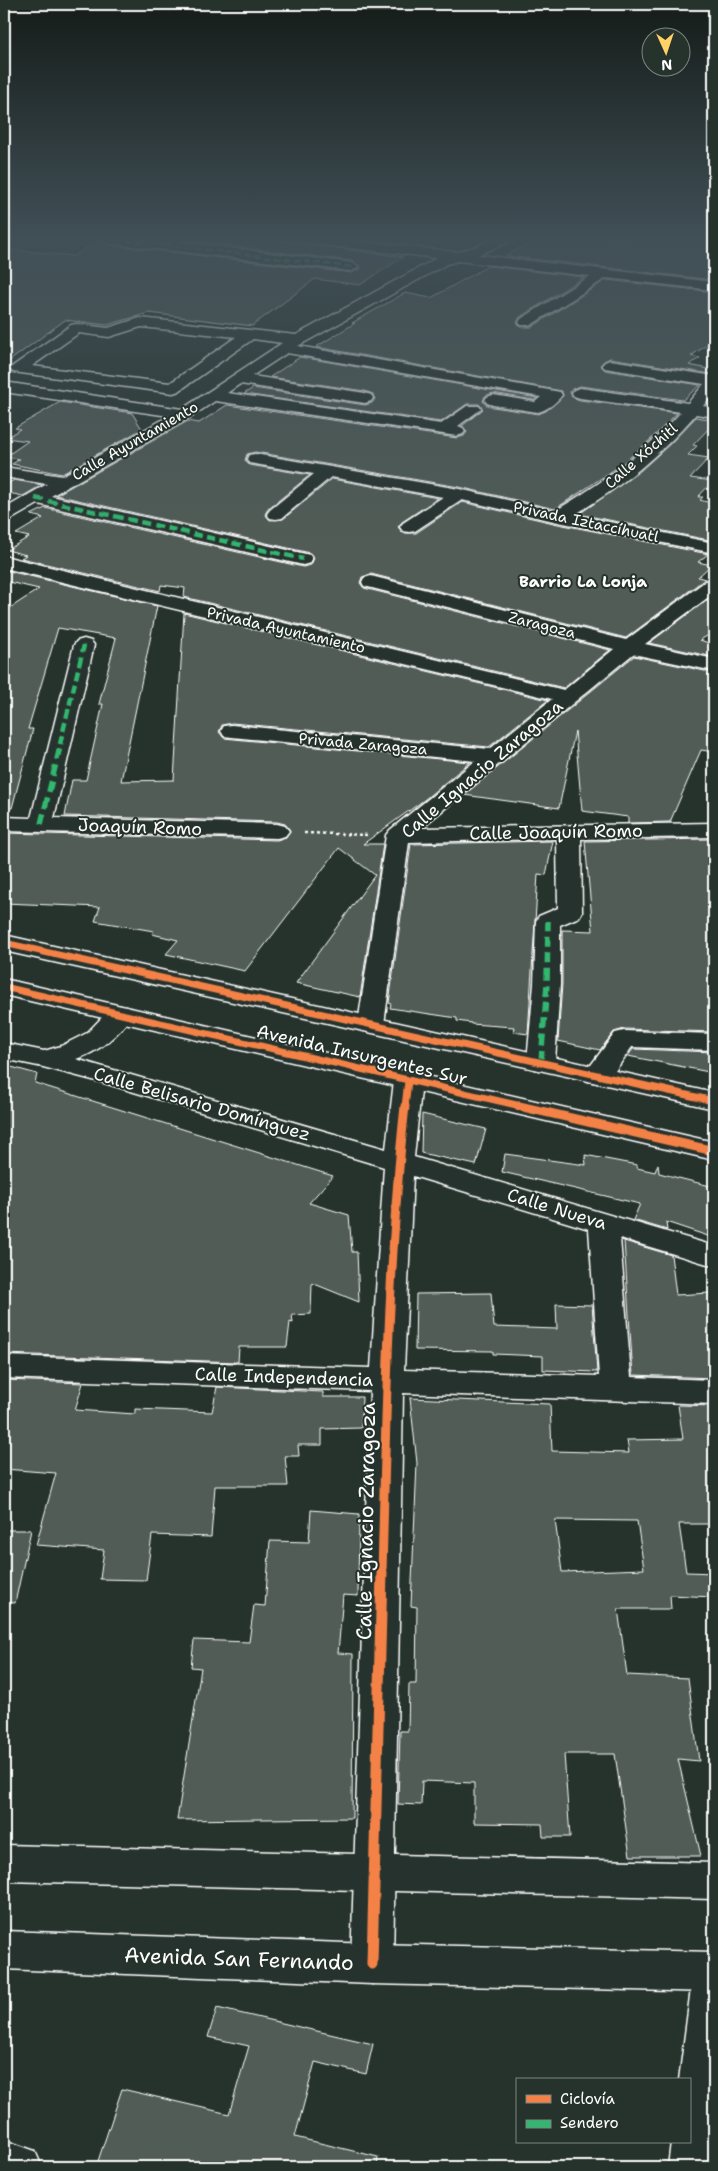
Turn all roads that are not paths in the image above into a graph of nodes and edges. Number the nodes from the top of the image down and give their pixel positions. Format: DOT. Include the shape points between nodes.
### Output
graph roads {
  1 [pos="59,340"];
  2 [pos="243,340"];
  3 [pos="272,340"];
  4 [pos="298,340"];
  5 [pos="291,344"];
  6 [pos="376,365"];
  7 [pos="610,365"];
  8 [pos="423,372"];
  9 [pos="364,374"];
  10 [pos="238,379"];
  11 [pos="714,382"];
  12 [pos="138,383"];
  13 [pos="404,386"];
  14 [pos="508,386"];
  15 [pos="4,387"];
  16 [pos="580,393"];
  17 [pos="212,396"];
  18 [pos="365,398"];
  19 [pos="105,403"];
  20 [pos="694,408"];
  21 [pos="473,409"];
  22 [pos="440,412"];
  23 [pos="714,412"];
  24 [pos="185,414"];
  25 [pos="422,426"];
  26 [pos="255,459"];
  27 [pos="4,472"];
  28 [pos="327,472"];
  29 [pos="64,482"];
  30 [pos="459,494"];
  31 [pos="35,498"];
  32 [pos="276,514"];
  33 [pos="4,516"];
  34 [pos="558,517"];
  35 [pos="409,526"];
  36 [pos="714,548"];
  37 [pos="303,559"];
  38 [pos="4,562"];
  39 [pos="371,582"];
  40 [pos="714,584"];
  41 [pos="84,645"];
  42 [pos="629,647"];
  43 [pos="714,665"];
  44 [pos="569,697"];
  45 [pos="232,731"];
  46 [pos="494,756"];
  47 [pos="4,824"];
  48 [pos="41,824"];
  49 [pos="714,830"];
  50 [pos="286,832"];
  51 [pos="569,832"];
  52 [pos="398,835"];
  53 [pos="4,943"];
  54 [pos="4,987"];
  55 [pos="120,1014"];
  56 [pos="371,1024"];
  57 [pos="100,1037"];
  58 [pos="714,1042"];
  59 [pos="4,1051"];
  60 [pos="45,1058"];
  61 [pos="540,1062"];
  62 [pos="598,1075"];
  63 [pos="114,1077"];
  64 [pos="408,1081"];
  65 [pos="714,1100"];
  66 [pos="714,1151"];
  67 [pos="399,1162"];
  68 [pos="604,1223"];
  69 [pos="714,1256"];
  70 [pos="4,1368"];
  71 [pos="387,1380"];
  72 [pos="616,1388"];
  73 [pos="714,1392"];
  74 [pos="4,1862"];
  75 [pos="375,1872"];
  76 [pos="714,1880"];
  77 [pos="4,1950"];
  78 [pos="372,1964"];
  79 [pos="714,1972"];
  80 [pos="4,2163"];
  81 [pos="19,2167"];
  82 [pos="691,2167"];
  1 -- 12 [label="street" via="18,369"];
  2 -- 12 [label="street" via="173,388"];
  3 -- 5 [label="street"];
  4 -- 5 [label="street, Calle Ayuntamiento"];
  5 -- 6 [label="street"];
  5 -- 10 [label="street, Calle Ayuntamiento"];
  6 -- 8 [label="street"];
  6 -- 9 [label="street"];
  7 -- 11 [label="street"];
  8 -- 13 [label="street"];
  8 -- 14 [label="street"];
  10 -- 17 [label="street, Calle Ayuntamiento"];
  10 -- 18 [label="street"];
  11 -- 20 [label="street, Calle Xóchitl"];
  12 -- 19 [label="street"];
  15 -- 19 [label="street"];
  16 -- 20 [label="street"];
  17 -- 24 [label="street, Calle Ayuntamiento"];
  17 -- 25 [label="street"];
  19 -- 24 [label="street"];
  20 -- 23 [label="street"];
  20 -- 34 [label="street, Calle Xóchitl" via="664,440 619,479"];
  21 -- 25 [label="street" via="450,430"];
  22 -- 25 [label="street"];
  24 -- 29 [label="street, Calle Ayuntamiento"];
  26 -- 28 [label="street, Privada Iztaccíhuatl"];
  27 -- 29 [label="street"];
  28 -- 30 [label="street, Privada Iztaccíhuatl"];
  28 -- 32 [label="street"];
  29 -- 31 [label="street, Calle Ayuntamiento"];
  30 -- 34 [label="street, Privada Iztaccíhuatl"];
  30 -- 35 [label="street"];
  31 -- 33 [label="street, Calle Ayuntamiento"];
  31 -- 37 [label="street"];
  34 -- 36 [label="street, Privada Iztaccíhuatl"];
  38 -- 44 [label="street, Privada Ayuntamiento"];
  39 -- 42 [label="street, Zaragoza"];
  40 -- 42 [label="street, Calle Ignacio Zaragoza"];
  41 -- 48 [label="street"];
  42 -- 43 [label="street, Zaragoza"];
  42 -- 44 [label="street, Calle Ignacio Zaragoza"];
  44 -- 46 [label="street, Calle Ignacio Zaragoza"];
  45 -- 46 [label="street, Privada Zaragoza"];
  46 -- 52 [label="street, Calle Ignacio Zaragoza"];
  47 -- 48 [label="street, Joaquín Romo"];
  48 -- 50 [label="street, Joaquín Romo"];
  49 -- 51 [label="street, Calle Joaquín Romo"];
  51 -- 52 [label="street, Calle Joaquín Romo"];
  51 -- 61 [label="street" via="570,912 548,921 548,984"];
  52 -- 56 [label="street, Calle Ignacio Zaragoza"];
  53 -- 56 [label="street, Avenida Insurgentes Sur"];
  54 -- 55 [label="street, Avenida Insurgentes Sur"];
  55 -- 57 [label="street"];
  55 -- 64 [label="street, Avenida Insurgentes Sur"];
  56 -- 61 [label="street, Avenida Insurgentes Sur"];
  57 -- 60 [label="street" via="73,1052"];
  57 -- 63 [label="street" via="100,1055"];
  58 -- 62 [label="street" via="624,1040"];
  59 -- 60 [label="street, Calle Belisario Domínguez"];
  60 -- 63 [label="street, Calle Belisario Domínguez"];
  61 -- 62 [label="street, Avenida Insurgentes Sur"];
  62 -- 65 [label="street, Avenida Insurgentes Sur"];
  63 -- 67 [label="street, Calle Belisario Domínguez"];
  64 -- 66 [label="street, Avenida Insurgentes Sur"];
  64 -- 67 [label="street, Calle Ignacio Zaragoza"];
  67 -- 68 [label="street, Calle Nueva"];
  67 -- 71 [label="street, Calle Ignacio Zaragoza"];
  68 -- 69 [label="street, Calle Nueva"];
  68 -- 72 [label="street"];
  70 -- 71 [label="street, Calle Independencia"];
  71 -- 72 [label="street, Calle Independencia"];
  71 -- 75 [label="street, Calle Ignacio Zaragoza"];
  72 -- 73 [label="street, Calle Independencia"];
  74 -- 75 [label="street"];
  75 -- 76 [label="street"];
  75 -- 78 [label="street, Calle Ignacio Zaragoza"];
  77 -- 78 [label="street, Avenida San Fernando"];
  78 -- 79 [label="street, Avenida San Fernando"];
  79 -- 82 [label="street"];
  80 -- 81 [label="street"];
}
